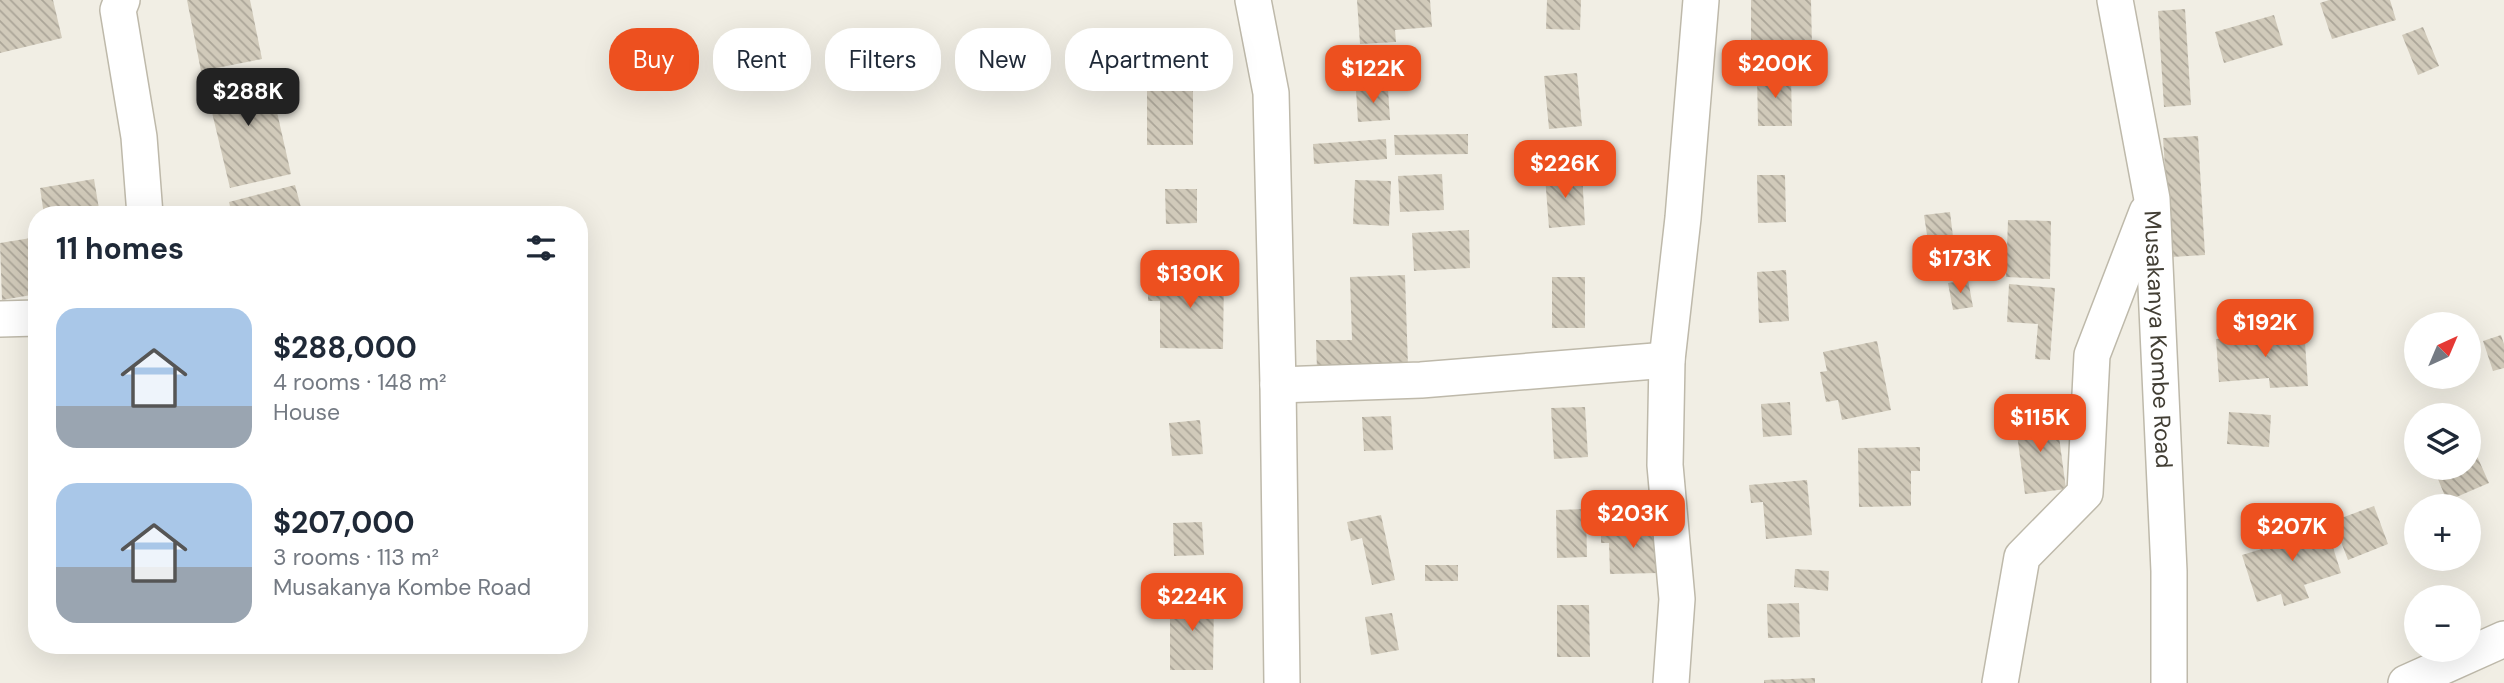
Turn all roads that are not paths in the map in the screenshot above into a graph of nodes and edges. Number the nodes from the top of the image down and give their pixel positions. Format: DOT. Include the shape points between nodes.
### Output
graph roads {
  1 [pos="122,0"];
  2 [pos="1253,0"];
  3 [pos="1701,0"];
  4 [pos="2116,0"];
  5 [pos="2152,199"];
  6 [pos="144,206"];
  7 [pos="0,318"];
  8 [pos="28,318"];
  9 [pos="1667,360"];
  10 [pos="1278,385"];
  11 [pos="2504,639"];
  12 [pos="1282,683"];
  13 [pos="1671,683"];
  14 [pos="2000,683"];
  15 [pos="2169,683"];
  16 [pos="2406,683"];
  1 -- 6 [label="street" via="118,10 139,137"];
  2 -- 10 [label="street" via="1271,93"];
  3 -- 9 [label="street"];
  4 -- 5 [label="street, Musakanya Kombe Road"];
  5 -- 14 [label="street" via="2092,355 2085,493 2022,557"];
  5 -- 15 [label="street, Musakanya Kombe Road" via="2169,571"];
  7 -- 8 [label="street"];
  9 -- 10 [label="street" via="1421,380"];
  9 -- 13 [label="street" via="1665,465 1677,598"];
  10 -- 12 [label="street"];
  11 -- 16 [label="street"];
}
